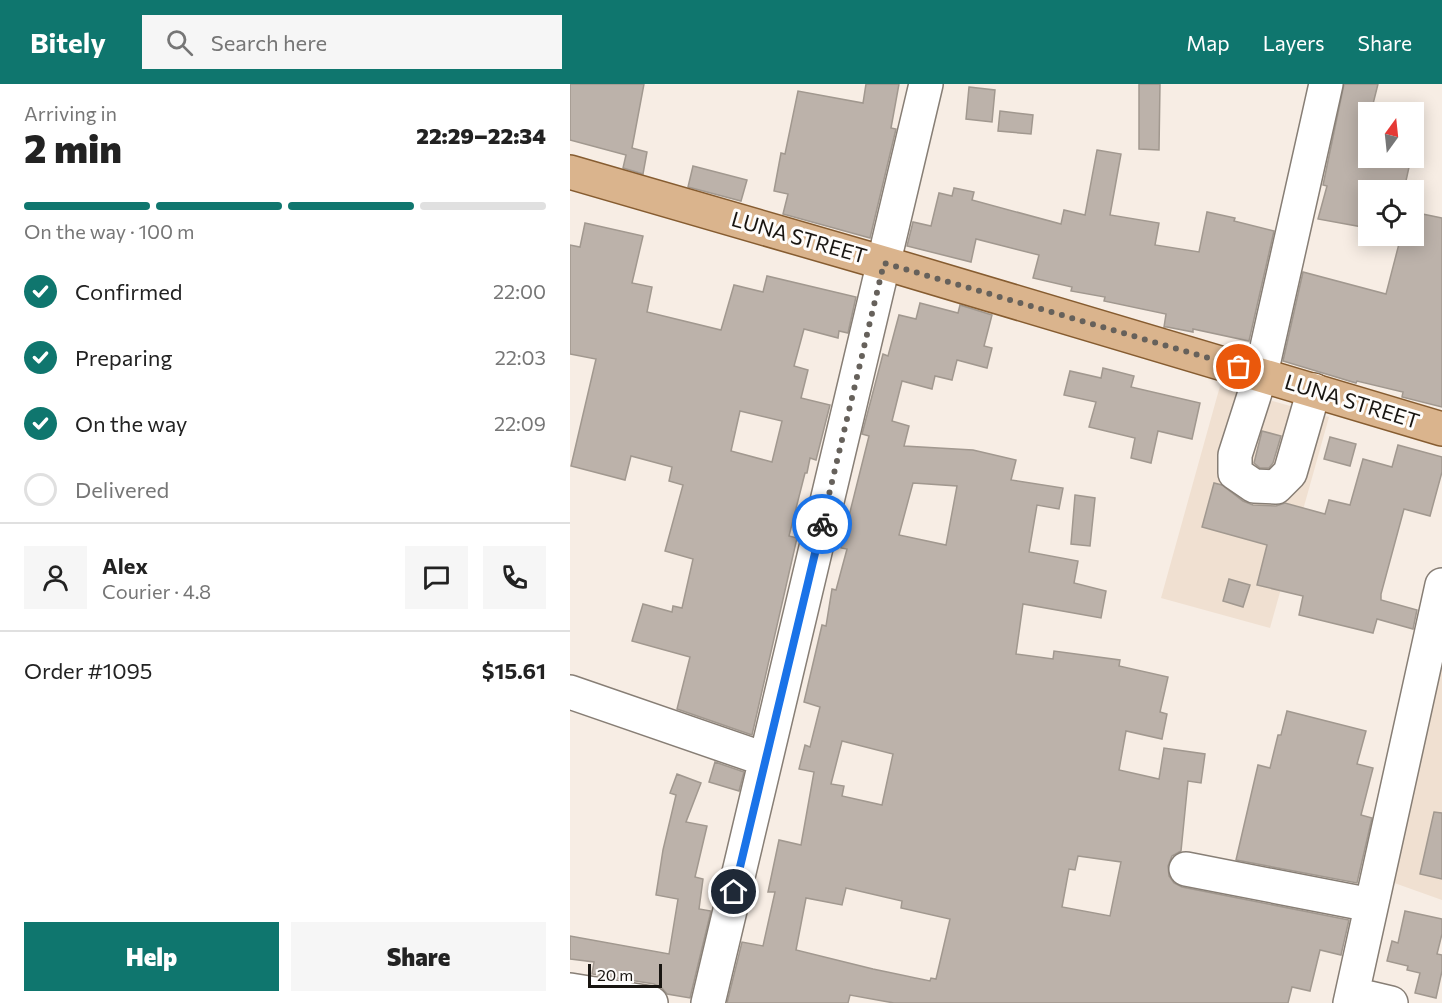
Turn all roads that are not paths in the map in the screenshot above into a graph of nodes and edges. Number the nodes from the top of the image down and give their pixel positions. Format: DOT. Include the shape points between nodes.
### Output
graph roads {
  1 [pos="926,84"];
  2 [pos="1326,84"];
  3 [pos="570,172"];
  4 [pos="884,263"];
  5 [pos="1261,374"];
  6 [pos="1314,390"];
  7 [pos="1442,429"];
  8 [pos="1442,585"];
  9 [pos="570,692"];
  10 [pos="764,759"];
  11 [pos="1186,869"];
  12 [pos="1371,905"];
  13 [pos="570,990"];
  14 [pos="1352,999"];
  15 [pos="651,1003"];
  16 [pos="708,1003"];
  17 [pos="1391,1003"];
  1 -- 4 [label="street"];
  2 -- 5 [label="street"];
  3 -- 4 [label="main road, LUNA STREET"];
  4 -- 5 [label="main road, LUNA STREET"];
  4 -- 10 [label="street"];
  5 -- 6 [label="main road, LUNA STREET"];
  5 -- 6 [label="street" via="1235,455 1235,473 1254,486 1276,487 1290,473"];
  6 -- 7 [label="main road, LUNA STREET"];
  8 -- 12 [label="street"];
  9 -- 10 [label="street"];
  10 -- 16 [label="street"];
  11 -- 12 [label="street"];
  12 -- 14 [label="street"];
  13 -- 15 [label="street"];
  14 -- 17 [label="street"];
}
